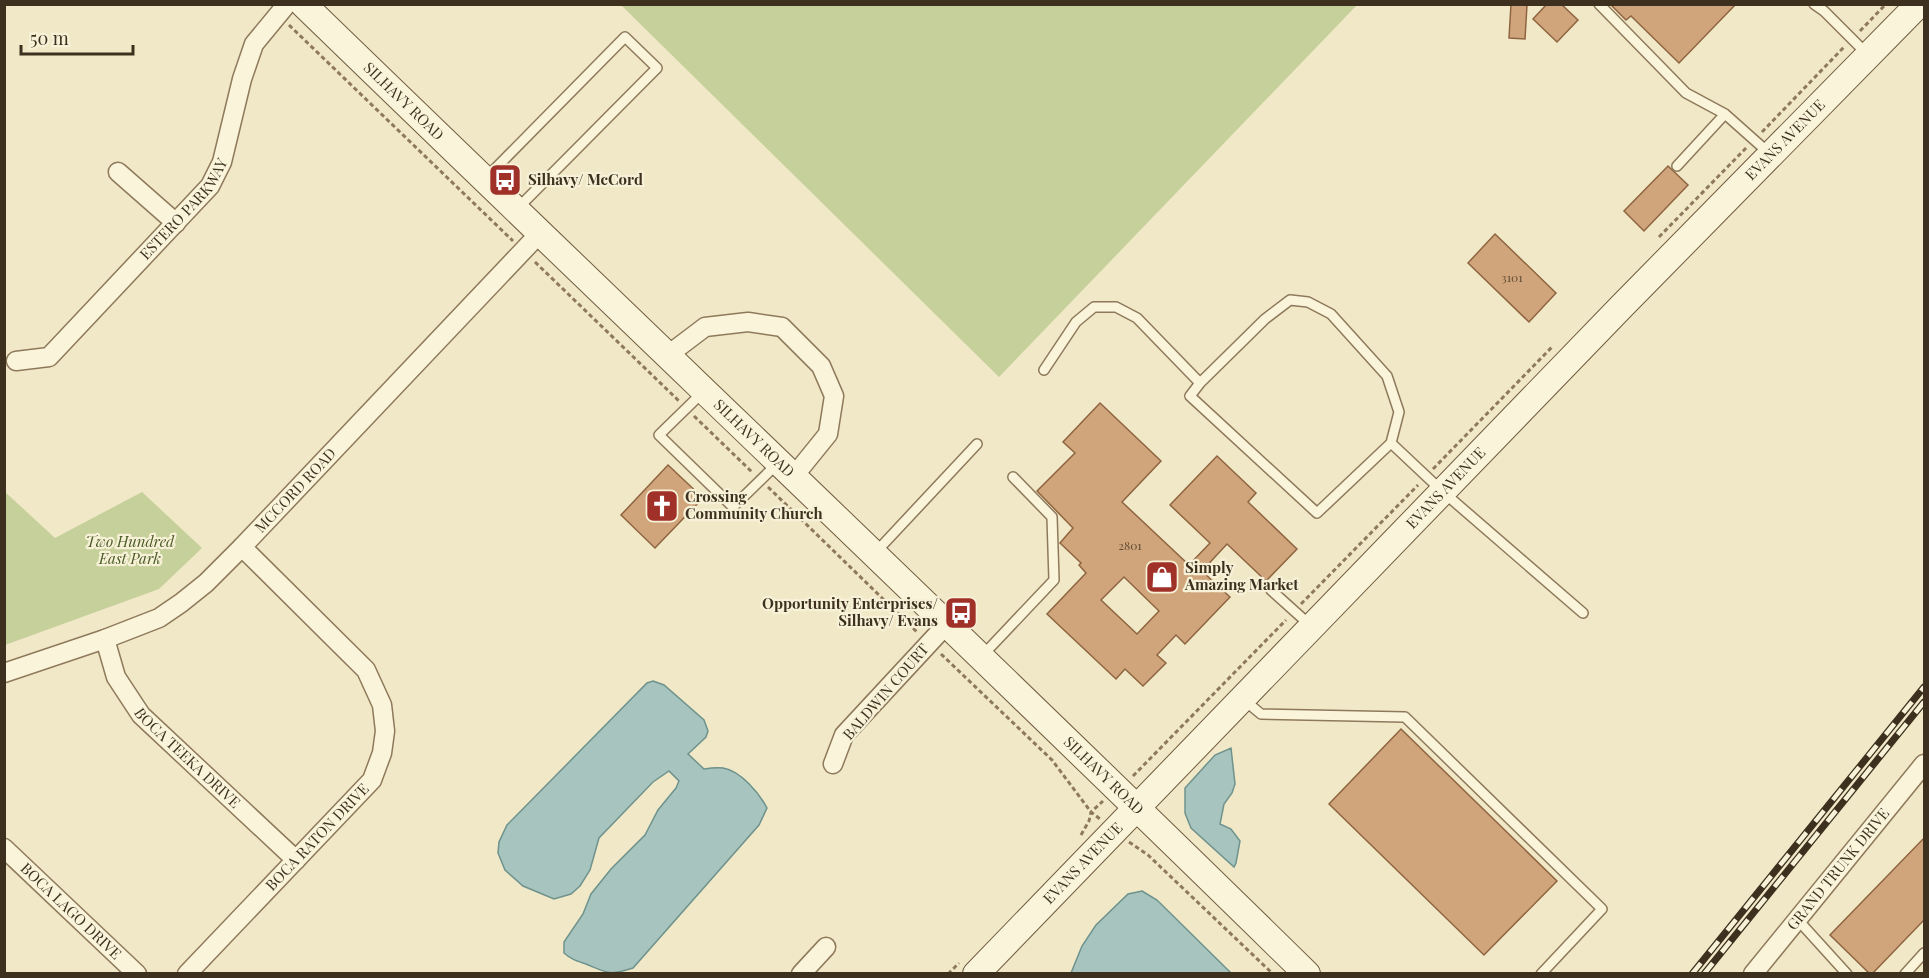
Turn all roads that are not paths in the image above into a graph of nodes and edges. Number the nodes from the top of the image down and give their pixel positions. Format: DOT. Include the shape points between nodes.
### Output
graph roads {
  1 [pos="303,4"];
  2 [pos="1599,4"];
  3 [pos="1814,4"];
  4 [pos="1919,4"];
  5 [pos="282,9"];
  6 [pos="1861,48"];
  7 [pos="1725,114"];
  8 [pos="1763,148"];
  9 [pos="1677,166"];
  10 [pos="118,172"];
  11 [pos="484,180"];
  12 [pos="516,211"];
  13 [pos="176,223"];
  14 [pos="531,242"];
  15 [pos="668,355"];
  16 [pos="16,361"];
  17 [pos="1044,370"];
  18 [pos="1200,383"];
  19 [pos="705,390"];
  20 [pos="1391,443"];
  21 [pos="977,444"];
  22 [pos="787,469"];
  23 [pos="1013,477"];
  24 [pos="1434,484"];
  25 [pos="242,548"];
  26 [pos="874,554"];
  27 [pos="1271,590"];
  28 [pos="1583,613"];
  29 [pos="1303,619"];
  30 [pos="946,624"];
  31 [pos="105,639"];
  32 [pos="981,657"];
  33 [pos="4,674"];
  34 [pos="1242,698"];
  35 [pos="833,764"];
  36 [pos="1924,764"];
  37 [pos="1137,807"];
  38 [pos="4,848"];
  39 [pos="297,860"];
  40 [pos="1798,920"];
  41 [pos="826,947"];
  42 [pos="1924,953"];
  43 [pos="979,966"];
  44 [pos="136,974"];
  45 [pos="187,974"];
  46 [pos="801,974"];
  47 [pos="1307,974"];
  48 [pos="1541,974"];
  49 [pos="1753,974"];
  50 [pos="1847,974"];
  51 [pos="1905,974"];
  1 -- 11 [label="street, SILHAVY ROAD"];
  2 -- 7 [label="lane" via="1686,93"];
  3 -- 6 [label="lane"];
  4 -- 6 [label="street, EVANS AVENUE"];
  5 -- 13 [label="street, ESTERO PARKWAY" via="254,44 222,162 210,186"];
  6 -- 8 [label="street, EVANS AVENUE"];
  7 -- 8 [label="lane"];
  7 -- 9 [label="lane"];
  8 -- 24 [label="street, EVANS AVENUE"];
  10 -- 13 [label="street"];
  11 -- 12 [label="street, SILHAVY ROAD"];
  11 -- 12 [label="lane" via="625,37 657,68"];
  12 -- 14 [label="street, SILHAVY ROAD"];
  13 -- 16 [label="street, ESTERO PARKWAY" via="49,357"];
  14 -- 15 [label="street, SILHAVY ROAD"];
  14 -- 25 [label="street, MCCORD ROAD"];
  15 -- 19 [label="street, SILHAVY ROAD"];
  15 -- 22 [label="street" via="705,327 748,322 782,327 821,366 834,396 828,434"];
  17 -- 18 [label="lane" via="1076,322 1094,307 1116,307 1137,318"];
  18 -- 20 [label="lane" via="1190,396 1317,513"];
  18 -- 20 [label="lane" via="1290,300 1308,302 1331,315 1387,376 1399,412"];
  19 -- 22 [label="street, SILHAVY ROAD"];
  19 -- 22 [label="lane" via="659,435 733,507 760,480"];
  20 -- 24 [label="lane"];
  21 -- 26 [label="lane"];
  22 -- 26 [label="street, SILHAVY ROAD"];
  23 -- 32 [label="lane" via="1052,516 1054,580"];
  24 -- 28 [label="lane"];
  24 -- 29 [label="street, EVANS AVENUE"];
  25 -- 31 [label="street, MCCORD ROAD" via="206,583 159,618"];
  25 -- 39 [label="street, BOCA RATON DRIVE" via="366,670 382,705 385,731 372,780"];
  26 -- 30 [label="street, SILHAVY ROAD"];
  27 -- 29 [label="lane"];
  29 -- 34 [label="street, EVANS AVENUE"];
  30 -- 32 [label="street, SILHAVY ROAD"];
  30 -- 35 [label="street, BALDWIN COURT" via="844,735"];
  31 -- 33 [label="street, MCCORD ROAD"];
  31 -- 39 [label="street, BOCA TEEKA DRIVE" via="116,677 141,715"];
  32 -- 37 [label="street, SILHAVY ROAD"];
  34 -- 37 [label="street, EVANS AVENUE"];
  34 -- 48 [label="lane" via="1261,714 1406,717 1602,909"];
  36 -- 40 [label="street, GRAND TRUNK DRIVE"];
  37 -- 43 [label="street, EVANS AVENUE"];
  37 -- 47 [label="street, SILHAVY ROAD"];
  38 -- 44 [label="street, BOCA LAGO DRIVE"];
  39 -- 45 [label="street, BOCA RATON DRIVE"];
  40 -- 49 [label="street, GRAND TRUNK DRIVE"];
  40 -- 50 [label="lane"];
  41 -- 46 [label="street"];
  42 -- 51 [label="lane"];
}
